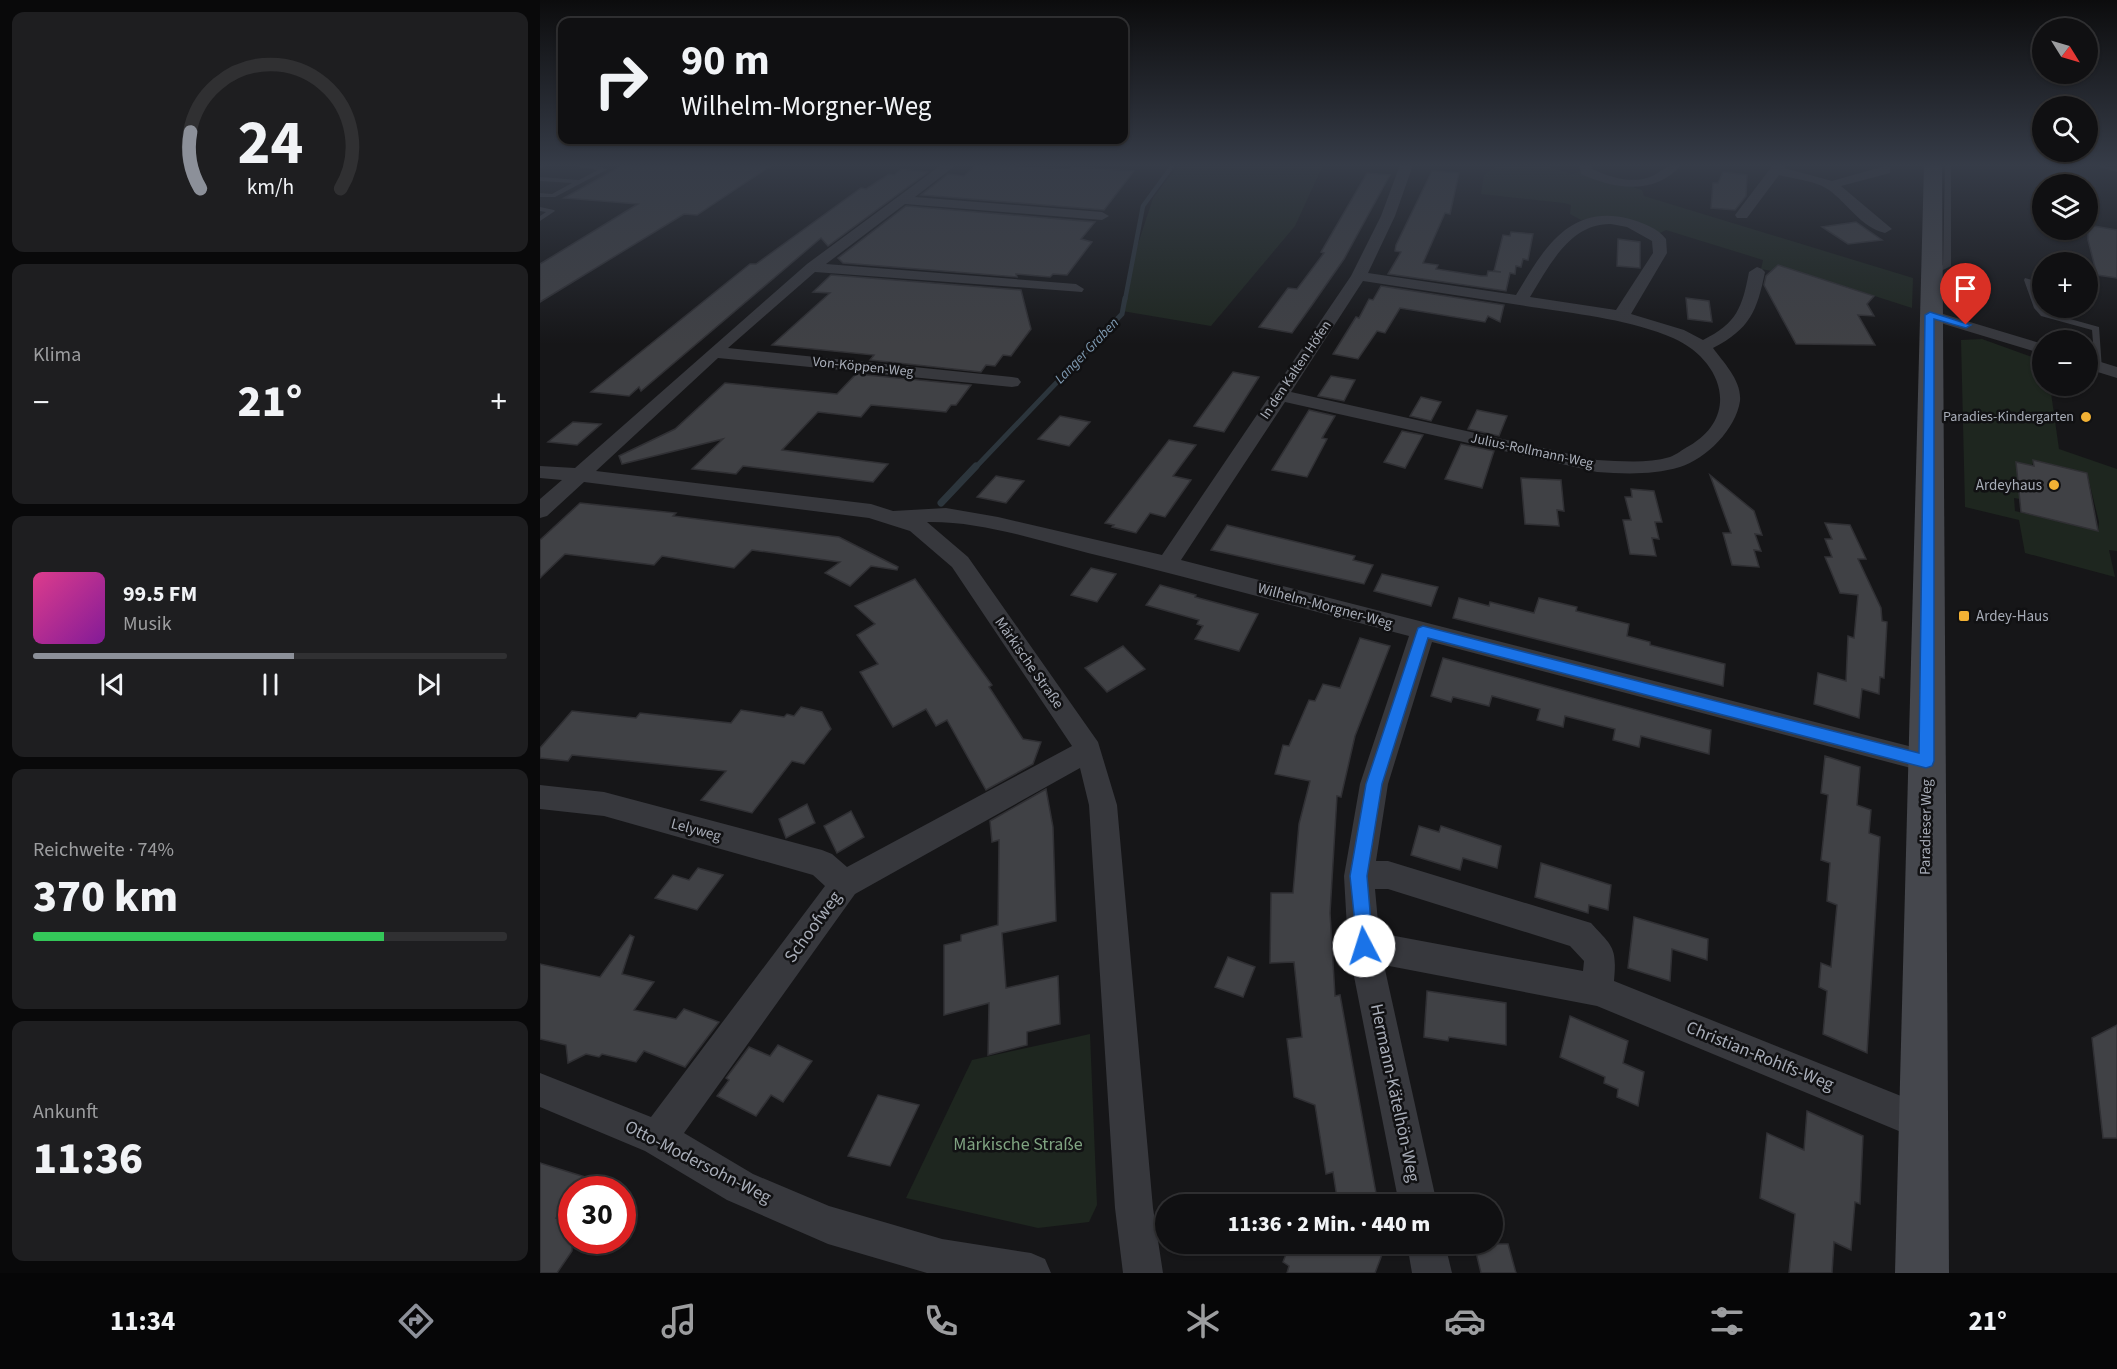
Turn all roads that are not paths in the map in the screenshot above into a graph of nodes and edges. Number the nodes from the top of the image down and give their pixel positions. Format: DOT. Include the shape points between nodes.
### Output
graph roads {
  1 [pos="868,224"];
  2 [pos="1384,224"];
  3 [pos="1581,224"];
  4 [pos="1633,224"];
  5 [pos="1877,224"];
  6 [pos="1932,224"];
  7 [pos="1947,224"];
  8 [pos="1884,229"];
  9 [pos="812,267"];
  10 [pos="1757,272"];
  11 [pos="1931,274"];
  12 [pos="1359,276"];
  13 [pos="2028,280"];
  14 [pos="1076,289"];
  15 [pos="1521,300"];
  16 [pos="1930,315"];
  17 [pos="1621,316"];
  18 [pos="2096,330"];
  19 [pos="2032,346"];
  20 [pos="1703,347"];
  21 [pos="714,352"];
  22 [pos="2098,367"];
  23 [pos="2117,373"];
  24 [pos="1012,382"];
  25 [pos="1280,395"];
  26 [pos="540,472"];
  27 [pos="579,475"];
  28 [pos="540,511"];
  29 [pos="894,517"];
  30 [pos="1167,564"];
  31 [pos="1423,631"];
  32 [pos="1089,750"];
  33 [pos="1926,761"];
  34 [pos="540,797"];
  35 [pos="1359,876"];
  36 [pos="844,884"];
  37 [pos="1364,946"];
  38 [pos="1598,990"];
  39 [pos="540,1090"];
  40 [pos="1923,1123"];
  41 [pos="658,1138"];
  42 [pos="1416,1194"];
  43 [pos="1428,1254"];
  44 [pos="1031,1273"];
  45 [pos="1143,1273"];
  46 [pos="1432,1273"];
  47 [pos="1922,1273"];
  1 -- 9 [label="street"];
  2 -- 12 [label="street, In den Kalten Höfen"];
  3 -- 15 [label="street" via="1569,232"];
  4 -- 17 [label="street" via="1659,239 1660,253"];
  5 -- 8 [label="street"];
  6 -- 11 [label="street, Paradieser Weg"];
  7 -- 11 [label="lane" via="1947,266"];
  9 -- 14 [label="street"];
  9 -- 21 [label="street"];
  10 -- 20 [label="street" via="1749,311 1730,333"];
  11 -- 16 [label="street, Paradieser Weg"];
  12 -- 15 [label="street, Julius-Rollmann-Weg"];
  12 -- 25 [label="street, In den Kalten Höfen"];
  13 -- 18 [label="lane" via="2043,313"];
  15 -- 17 [label="street, Julius-Rollmann-Weg"];
  16 -- 19 [label="street"];
  16 -- 33 [label="street, Paradieser Weg"];
  17 -- 20 [label="street, Julius-Rollmann-Weg" via="1678,334"];
  20 -- 25 [label="street, Julius-Rollmann-Weg" via="1725,375 1731,400 1722,423 1706,444 1676,462 1639,468 1582,463"];
  21 -- 24 [label="street, Von-Köppen-Weg"];
  21 -- 27 [label="street"];
  22 -- 23 [label="street"];
  25 -- 30 [label="street, In den Kalten Höfen"];
  26 -- 27 [label="street, Märkische Straße"];
  27 -- 28 [label="street"];
  27 -- 29 [label="street, Märkische Straße"];
  29 -- 30 [label="street, Wilhelm-Morgner-Weg" via="946,515"];
  29 -- 32 [label="street, Märkische Straße" via="918,526 960,562"];
  30 -- 31 [label="street, Wilhelm-Morgner-Weg"];
  31 -- 33 [label="street, Wilhelm-Morgner-Weg"];
  31 -- 35 [label="street, Hermann-Kätelhön-Weg" via="1374,784"];
  32 -- 36 [label="street, Schoofweg"];
  32 -- 45 [label="street, Märkische Straße" via="1103,806 1134,1208"];
  33 -- 40 [label="street, Paradieser Weg"];
  34 -- 36 [label="street, Lelyweg" via="604,804 822,864"];
  35 -- 37 [label="street, Hermann-Kätelhön-Weg"];
  35 -- 38 [label="street" via="1388,875 1580,934 1600,956"];
  36 -- 41 [label="street, Schoofweg"];
  37 -- 38 [label="street, Christian-Rohlfs-Weg"];
  37 -- 42 [label="street, Hermann-Kätelhön-Weg"];
  38 -- 40 [label="street, Christian-Rohlfs-Weg"];
  39 -- 41 [label="street, Otto-Modersohn-Weg"];
  40 -- 47 [label="street, Paradieser Weg"];
  41 -- 44 [label="street, Otto-Modersohn-Weg" via="740,1187 828,1225 942,1258"];
  43 -- 46 [label="street"];
}
